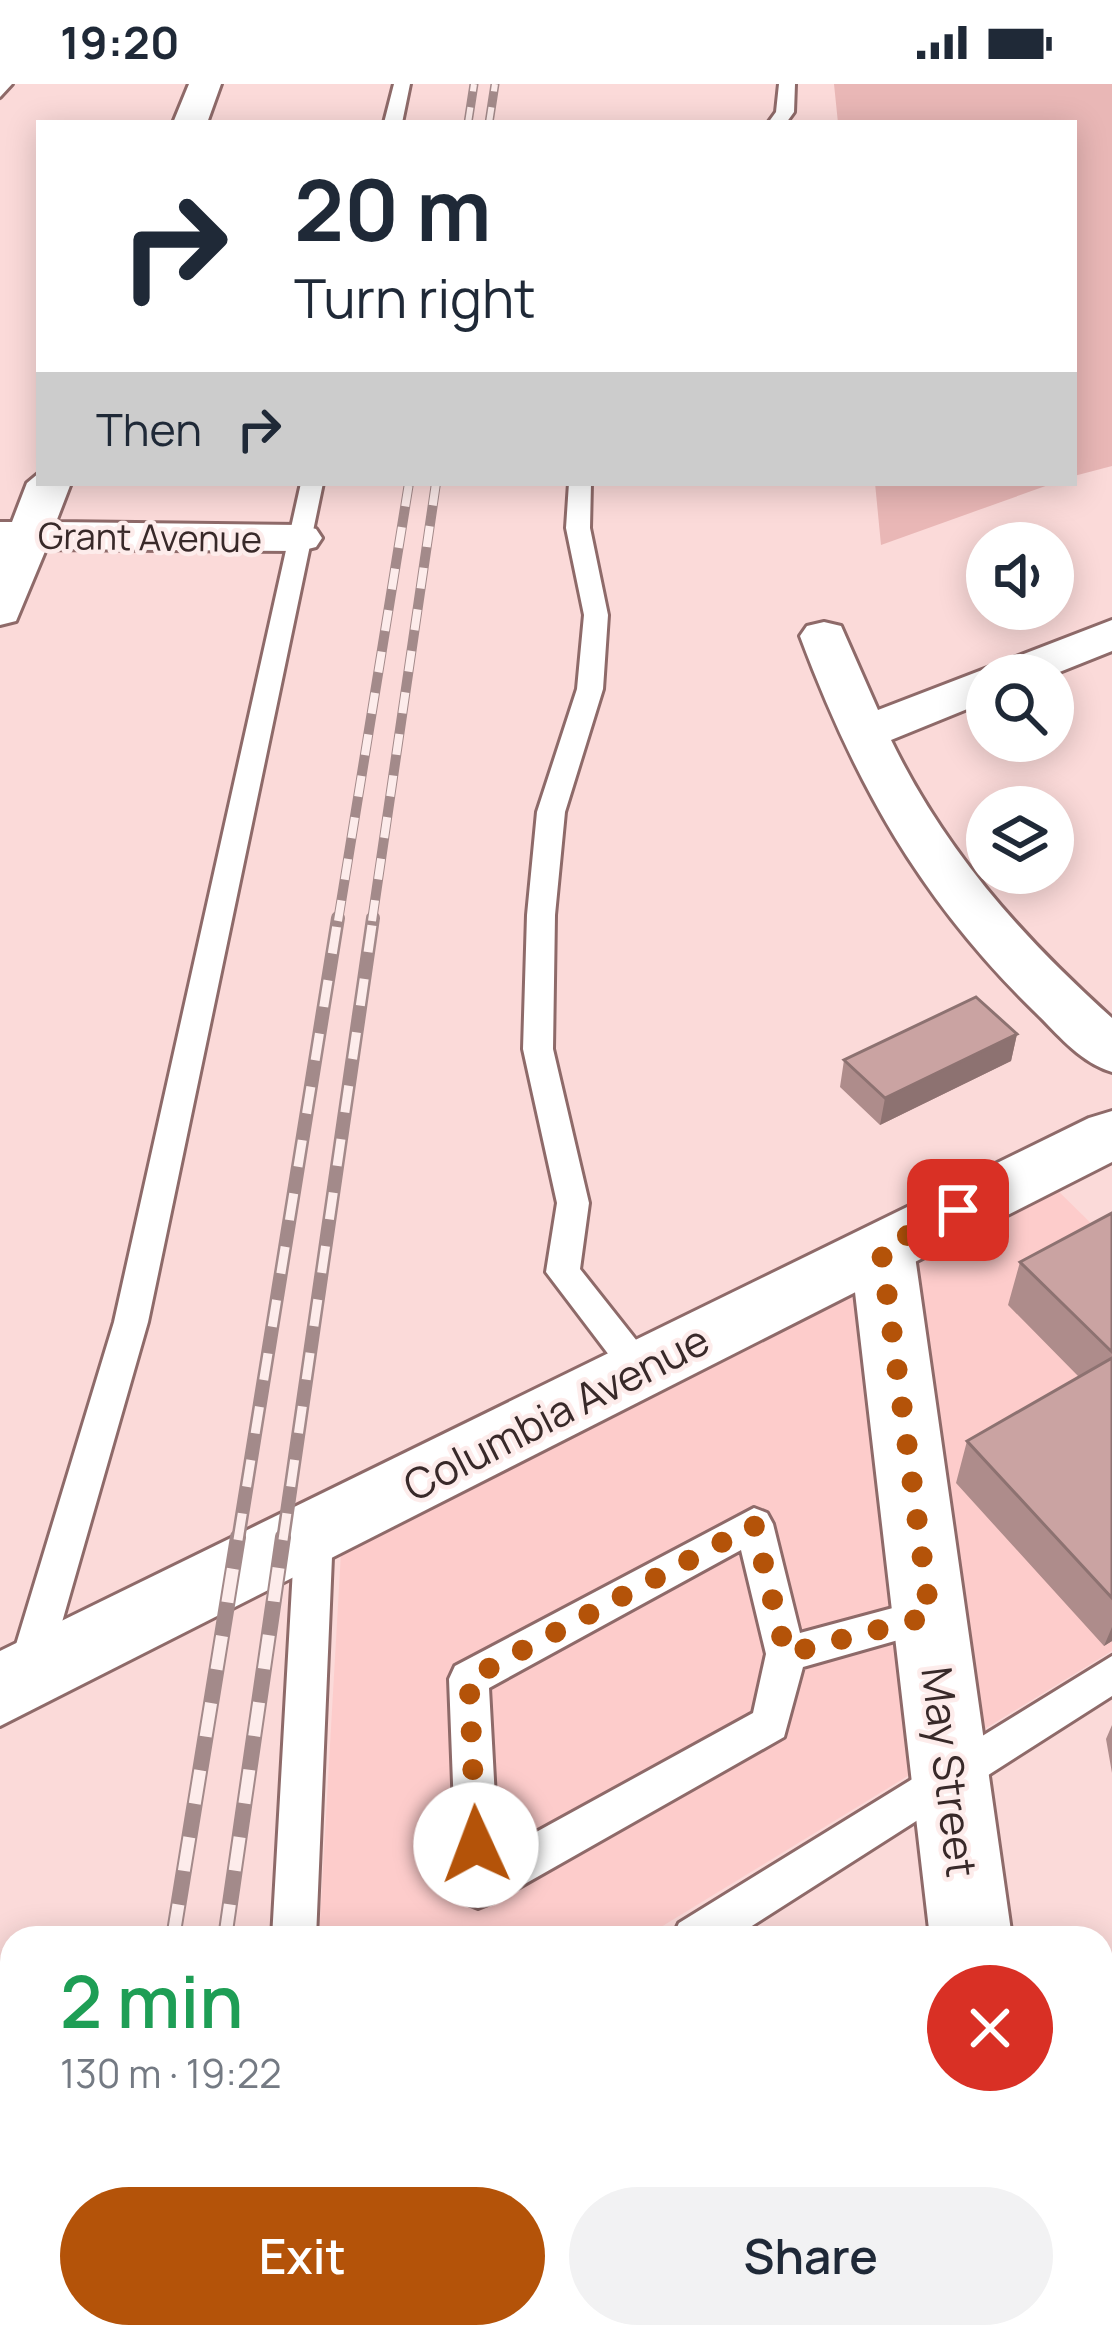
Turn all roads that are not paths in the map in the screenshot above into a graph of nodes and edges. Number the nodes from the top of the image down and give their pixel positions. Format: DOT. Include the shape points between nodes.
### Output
graph roads {
  1 [pos="4,84"];
  2 [pos="206,84"];
  3 [pos="402,84"];
  4 [pos="787,84"];
  5 [pos="0,92"];
  6 [pos="191,120"];
  7 [pos="395,120"];
  8 [pos="779,120"];
  9 [pos="48,486"];
  10 [pos="311,486"];
  11 [pos="580,486"];
  12 [pos="14,535"];
  13 [pos="300,538"];
  14 [pos="0,611"];
  15 [pos="1112,634"];
  16 [pos="824,636"];
  17 [pos="1062,654"];
  18 [pos="966,692"];
  19 [pos="861,734"];
  20 [pos="1112,1051"];
  21 [pos="1112,1134"];
  22 [pos="881,1249"];
  23 [pos="640,1370"];
  24 [pos="314,1533"];
  25 [pos="930,1616"];
  26 [pos="786,1654"];
  27 [pos="1112,1674"];
  28 [pos="13,1684"];
  29 [pos="951,1775"];
  30 [pos="295,1926"];
  31 [pos="713,1926"];
  32 [pos="970,1926"];
  1 -- 5 [label="lane"];
  2 -- 6 [label="street"];
  3 -- 7 [label="lane"];
  4 -- 8 [label="lane"];
  9 -- 12 [label="street"];
  10 -- 13 [label="lane"];
  11 -- 23 [label="lane" via="578,528 596,616 590,689 551,812 538,1049 573,1203 563,1272"];
  12 -- 13 [label="street, Grant Avenue"];
  12 -- 14 [label="street"];
  13 -- 28 [label="lane" via="131,1322"];
  15 -- 17 [label="street"];
  16 -- 19 [label="street"];
  18 -- 19 [label="street"];
  19 -- 20 [label="street" via="956,891"];
  21 -- 22 [label="street, Columbia Avenue"];
  22 -- 23 [label="street, Columbia Avenue"];
  22 -- 25 [label="street, May Street"];
  23 -- 24 [label="street, Columbia Avenue"];
  24 -- 28 [label="street, Columbia Avenue"];
  24 -- 30 [label="lane"];
  25 -- 26 [label="lane"];
  25 -- 29 [label="street, May Street"];
  26 -- 26 [label="lane" via="754,1525 469,1679 478,1887 770,1724"];
  27 -- 29 [label="lane"];
  29 -- 31 [label="lane"];
  29 -- 32 [label="street, May Street"];
}
